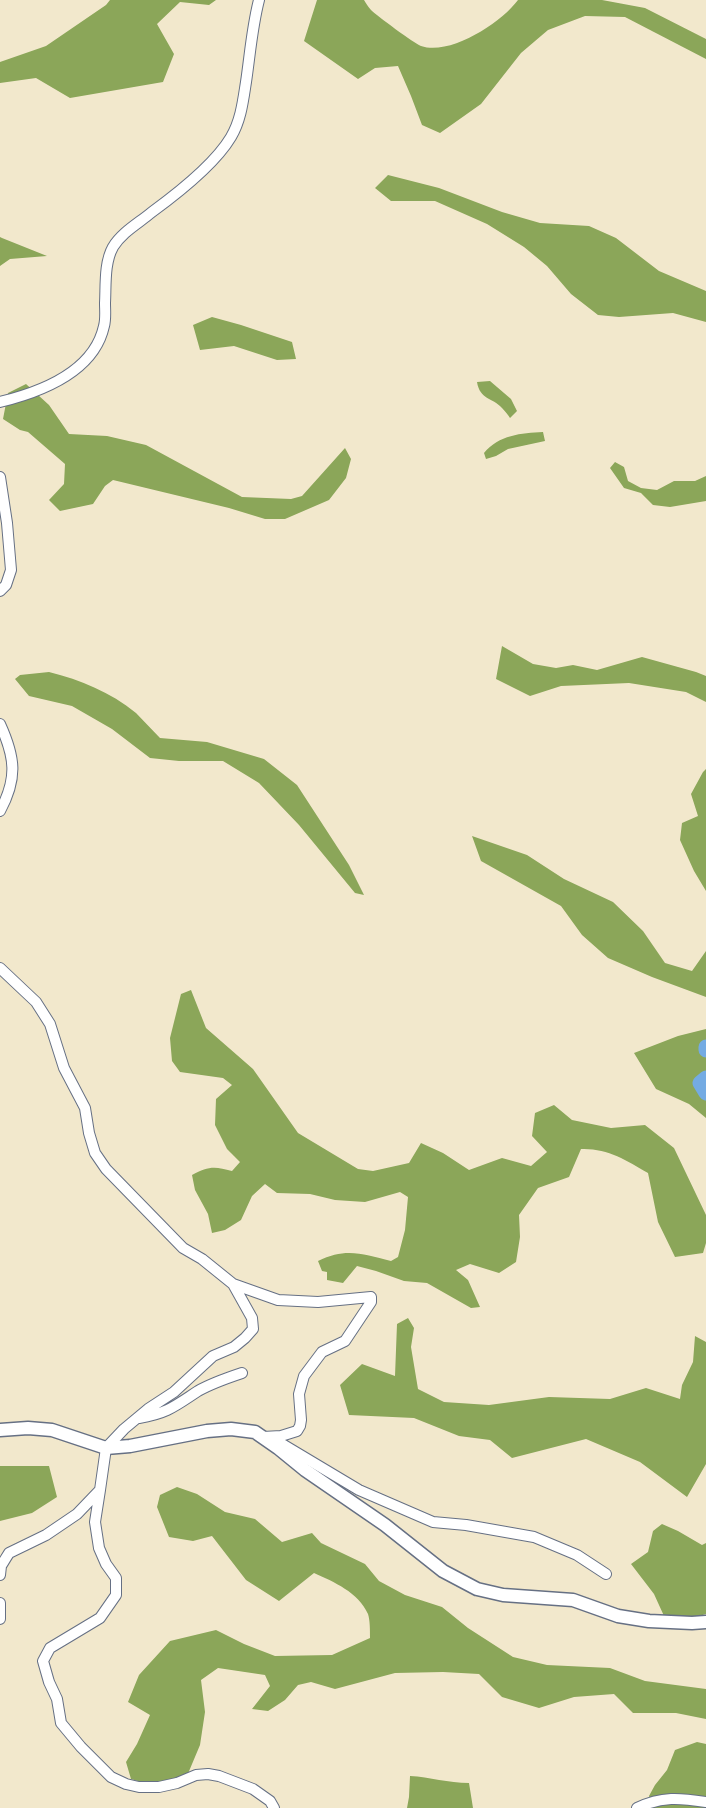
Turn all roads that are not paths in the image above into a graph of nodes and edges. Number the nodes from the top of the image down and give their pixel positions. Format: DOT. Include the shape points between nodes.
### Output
graph roads {
  1 [pos="259,0"];
  2 [pos="0,402"];
  3 [pos="0,478"];
  4 [pos="0,591"];
  5 [pos="0,724"];
  6 [pos="0,811"];
  7 [pos="0,968"];
  8 [pos="233,1284"];
  9 [pos="242,1373"];
  10 [pos="138,1418"];
  11 [pos="0,1430"];
  12 [pos="267,1437"];
  13 [pos="106,1448"];
  14 [pos="100,1490"];
  15 [pos="606,1574"];
  16 [pos="0,1575"];
  17 [pos="0,1603"];
  18 [pos="0,1619"];
  19 [pos="706,1622"];
  20 [pos="706,1802"];
  21 [pos="274,1808"];
  22 [pos="637,1808"];
  1 -- 2 [label="street" via="242,110 234,131 224,147 177,194 119,238 106,270 104,325 97,346 72,373 27,395"];
  3 -- 4 [label="street" via="11,570 6,585"];
  5 -- 6 [label="street" via="13,770 8,796"];
  7 -- 8 [label="street" via="36,1002 50,1024 64,1068 85,1108 94,1153 183,1248"];
  8 -- 10 [label="street" via="252,1318 253,1329 234,1347 213,1356 174,1392"];
  8 -- 12 [label="street" via="278,1300 318,1302 368,1296 372,1299 344,1341 322,1352 304,1376 299,1394 301,1420 297,1431"];
  9 -- 10 [label="street" via="213,1383 164,1412"];
  10 -- 13 [label="street"];
  11 -- 13 [label="street" via="52,1430"];
  12 -- 13 [label="street" via="231,1429"];
  12 -- 15 [label="street" via="359,1490 433,1522 534,1537 577,1555"];
  12 -- 19 [label="street" via="305,1470 385,1525 443,1571 477,1588 503,1595 573,1600 618,1616 649,1621"];
  13 -- 14 [label="street"];
  14 -- 16 [label="street" via="78,1514 46,1535 9,1553"];
  14 -- 21 [label="street" via="96,1522 99,1548 116,1578 116,1595 100,1618 50,1648 43,1660 57,1699 61,1724 111,1777 126,1784 159,1787 208,1774 253,1789 270,1801"];
  17 -- 18 [label="street"];
  20 -- 22 [label="street" via="679,1797"];
}
